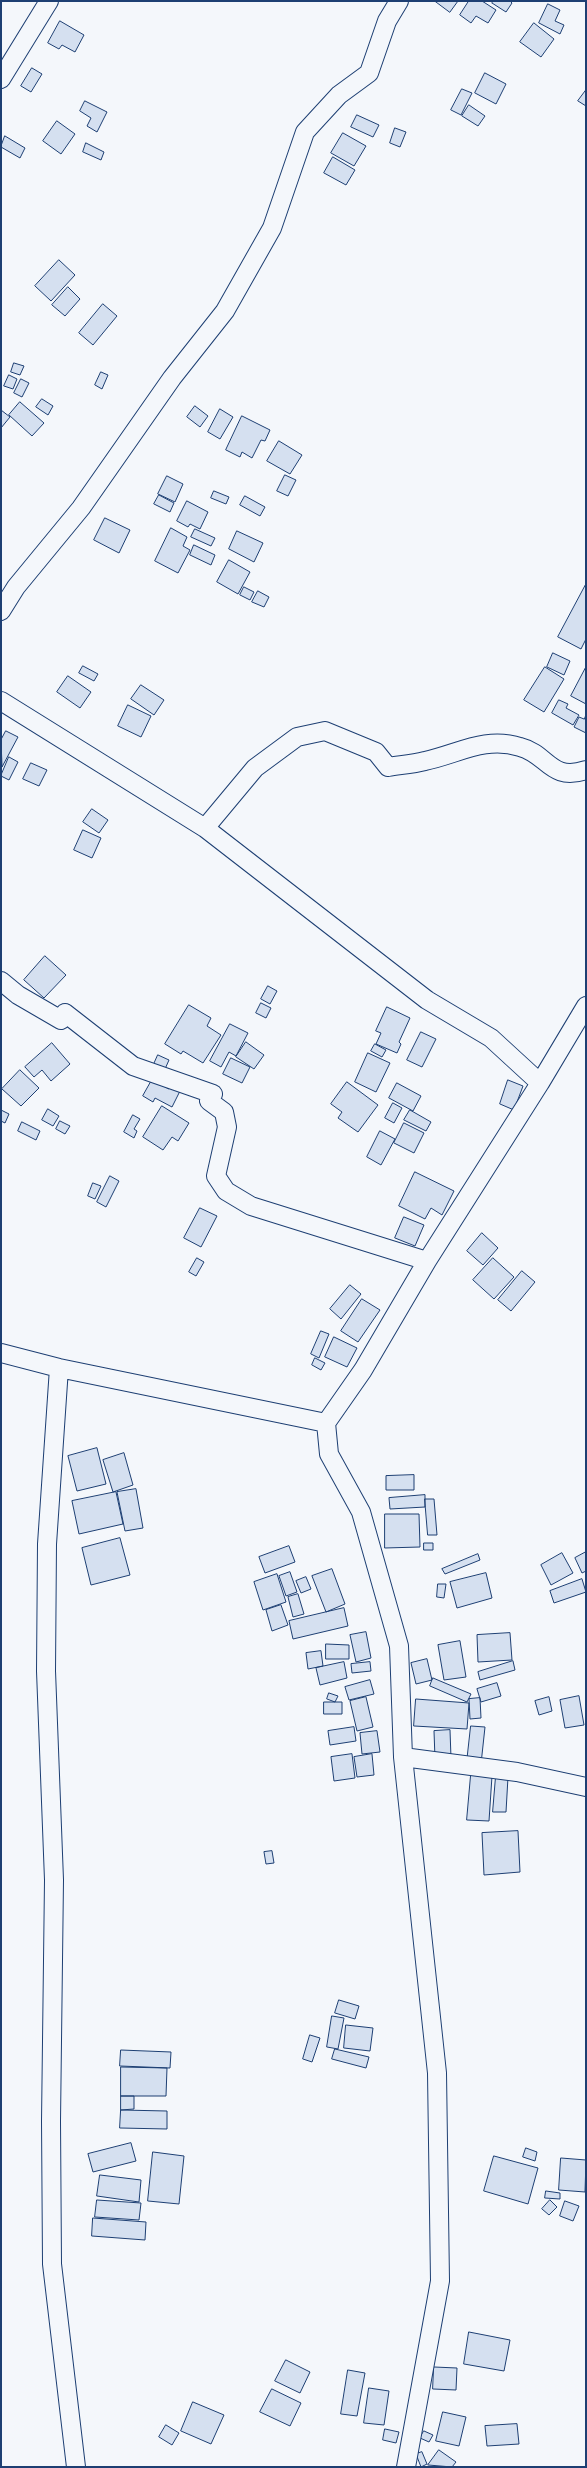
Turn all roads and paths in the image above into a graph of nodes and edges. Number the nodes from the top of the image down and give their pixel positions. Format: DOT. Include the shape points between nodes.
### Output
graph roads {
  1 [pos="49,1"];
  2 [pos="399,1"];
  3 [pos="1,79"];
  4 [pos="1,611"];
  5 [pos="1,701"];
  6 [pos="586,770"];
  7 [pos="205,828"];
  8 [pos="1,981"];
  9 [pos="586,1006"];
  10 [pos="540,1083"];
  11 [pos="427,1261"];
  12 [pos="1,1353"];
  13 [pos="59,1368"];
  14 [pos="326,1422"];
  15 [pos="403,1757"];
  16 [pos="586,1787"];
  17 [pos="76,2467"];
  18 [pos="406,2467"];
  1 -- 3 [label="street"];
  2 -- 4 [label="street" via="388,21 370,73 339,95 305,132 272,228 225,311 172,378 81,508 16,587"];
  5 -- 7 [label="street"];
  6 -- 7 [label="street" via="572,774 558,771 521,747 485,743 425,762 388,767 376,752 325,731 297,736 255,768"];
  7 -- 10 [label="street" via="427,1000 491,1038"];
  8 -- 11 [label="street" via="18,995 61,1020 65,1013 133,1066 213,1094 209,1101 224,1112 226,1127 216,1176 226,1191 251,1206"];
  9 -- 10 [label="street"];
  10 -- 11 [label="street"];
  11 -- 14 [label="street" via="363,1370"];
  12 -- 13 [label="street"];
  13 -- 14 [label="street"];
  13 -- 17 [label="street" via="47,1544 46,1672 54,1880 52,2264"];
  14 -- 15 [label="street" via="329,1454 361,1512 399,1646"];
  15 -- 16 [label="street" via="517,1772"];
  15 -- 18 [label="street" via="437,2073 440,2274"];
}
